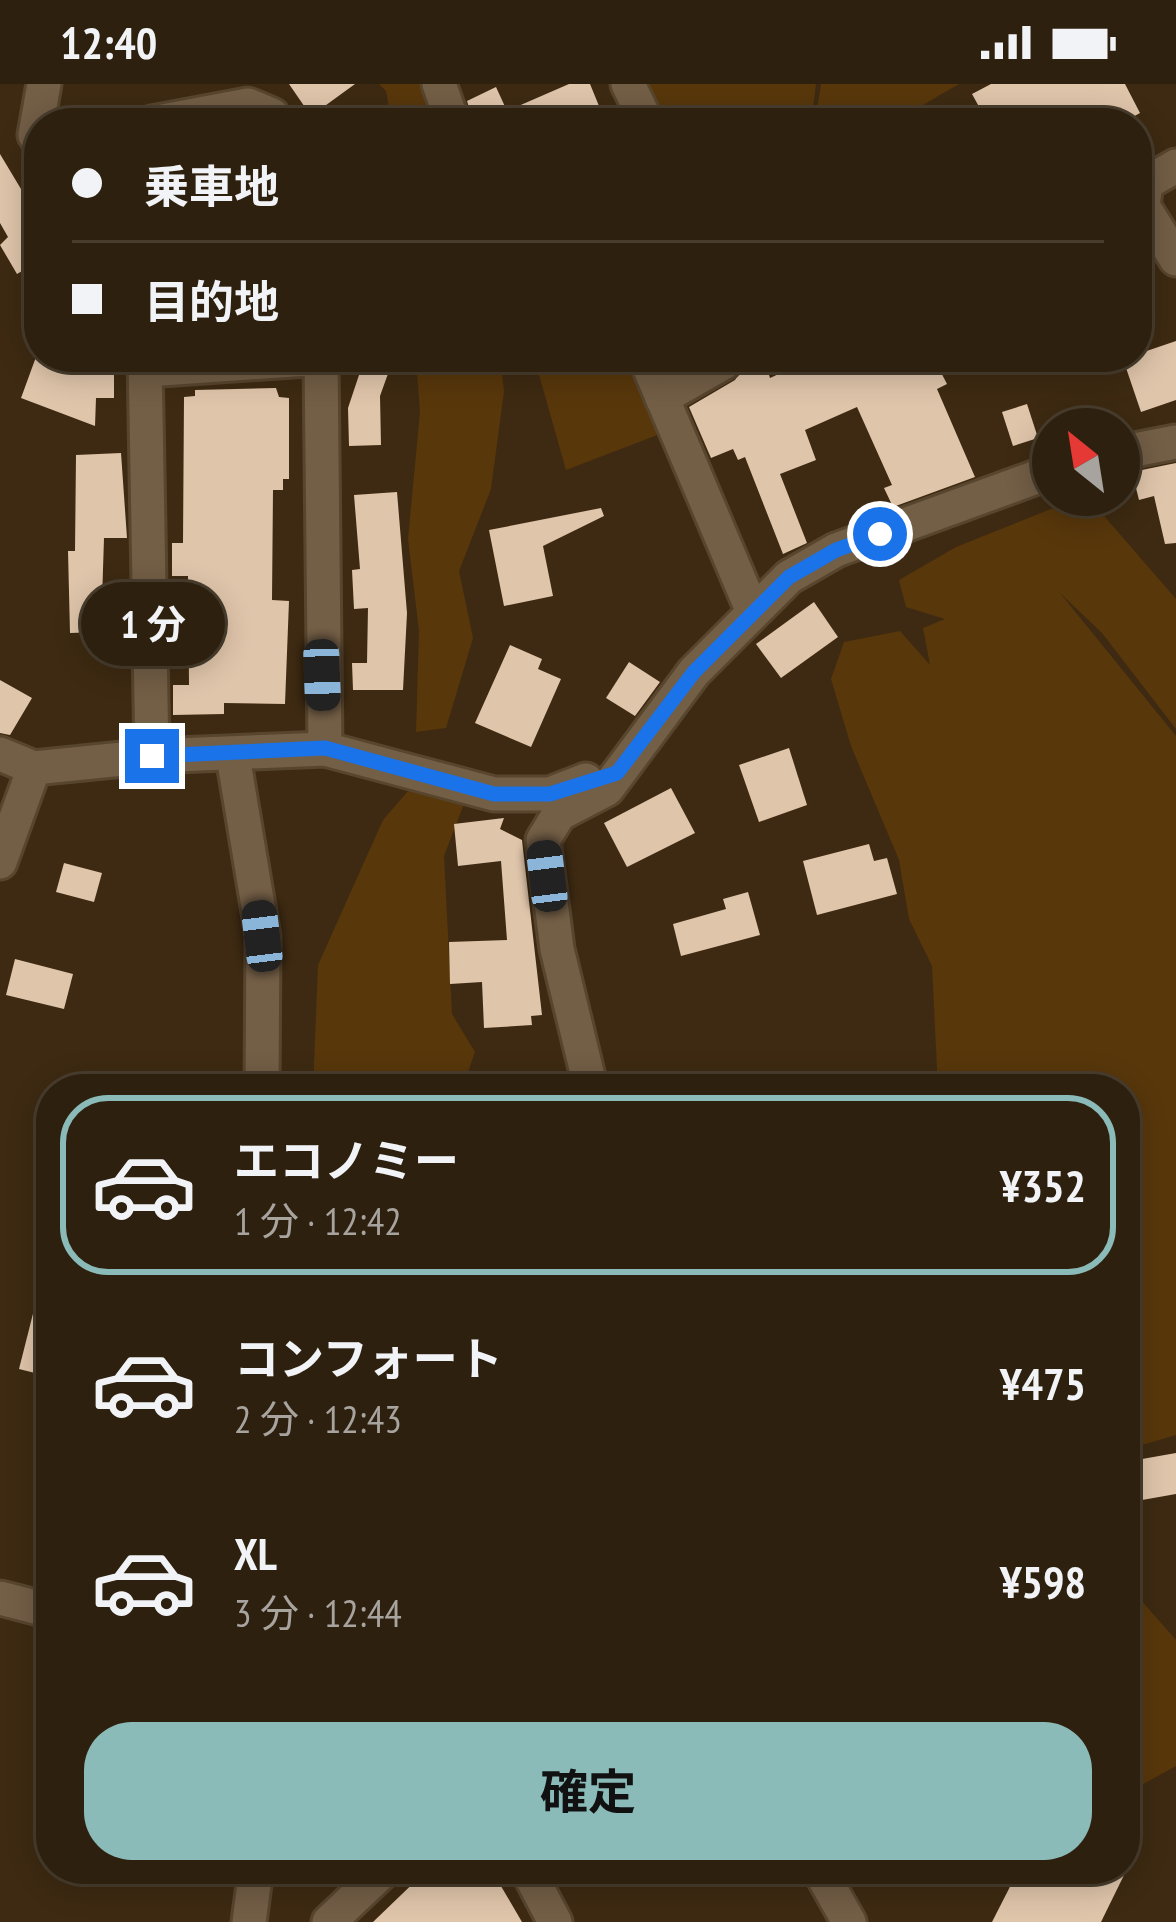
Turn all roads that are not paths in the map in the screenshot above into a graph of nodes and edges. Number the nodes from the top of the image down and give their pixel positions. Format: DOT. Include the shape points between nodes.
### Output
graph roads {
  1 [pos="188,98"];
  2 [pos="255,108"];
  3 [pos="1152,220"];
  4 [pos="1176,259"];
  5 [pos="146,372"];
  6 [pos="321,372"];
  7 [pos="651,372"];
  8 [pos="707,372"];
  9 [pos="662,398"];
  10 [pos="1176,442"];
  11 [pos="1140,449"];
  12 [pos="1032,480"];
  13 [pos="753,613"];
  14 [pos="325,748"];
  15 [pos="0,754"];
  16 [pos="152,756"];
  17 [pos="233,756"];
  18 [pos="34,768"];
  19 [pos="617,773"];
  20 [pos="0,862"];
  21 [pos="262,1074"];
  22 [pos="587,1074"];
  23 [pos="0,1598"];
  24 [pos="36,1607"];
  25 [pos="254,1884"];
  26 [pos="369,1884"];
  27 [pos="535,1884"];
  28 [pos="827,1884"];
  29 [pos="250,1922"];
  30 [pos="329,1922"];
  31 [pos="555,1922"];
  32 [pos="849,1922"];
  1 -- 2 [label="street"];
  3 -- 4 [label="street"];
  5 -- 16 [label="street"];
  6 -- 14 [label="street"];
  7 -- 9 [label="street"];
  8 -- 9 [label="street"];
  9 -- 13 [label="street"];
  10 -- 11 [label="street"];
  12 -- 13 [label="street" via="836,550 789,577"];
  13 -- 19 [label="street" via="694,672"];
  14 -- 17 [label="street"];
  14 -- 19 [label="street" via="494,794 550,794"];
  15 -- 18 [label="street"];
  16 -- 17 [label="street"];
  16 -- 18 [label="street"];
  17 -- 21 [label="street" via="262,936"];
  18 -- 20 [label="street"];
  19 -- 22 [label="street" via="607,789 559,814 543,840 557,950"];
  23 -- 24 [label="street"];
  25 -- 29 [label="street"];
  26 -- 30 [label="street"];
  27 -- 31 [label="street"];
  28 -- 32 [label="street"];
}
